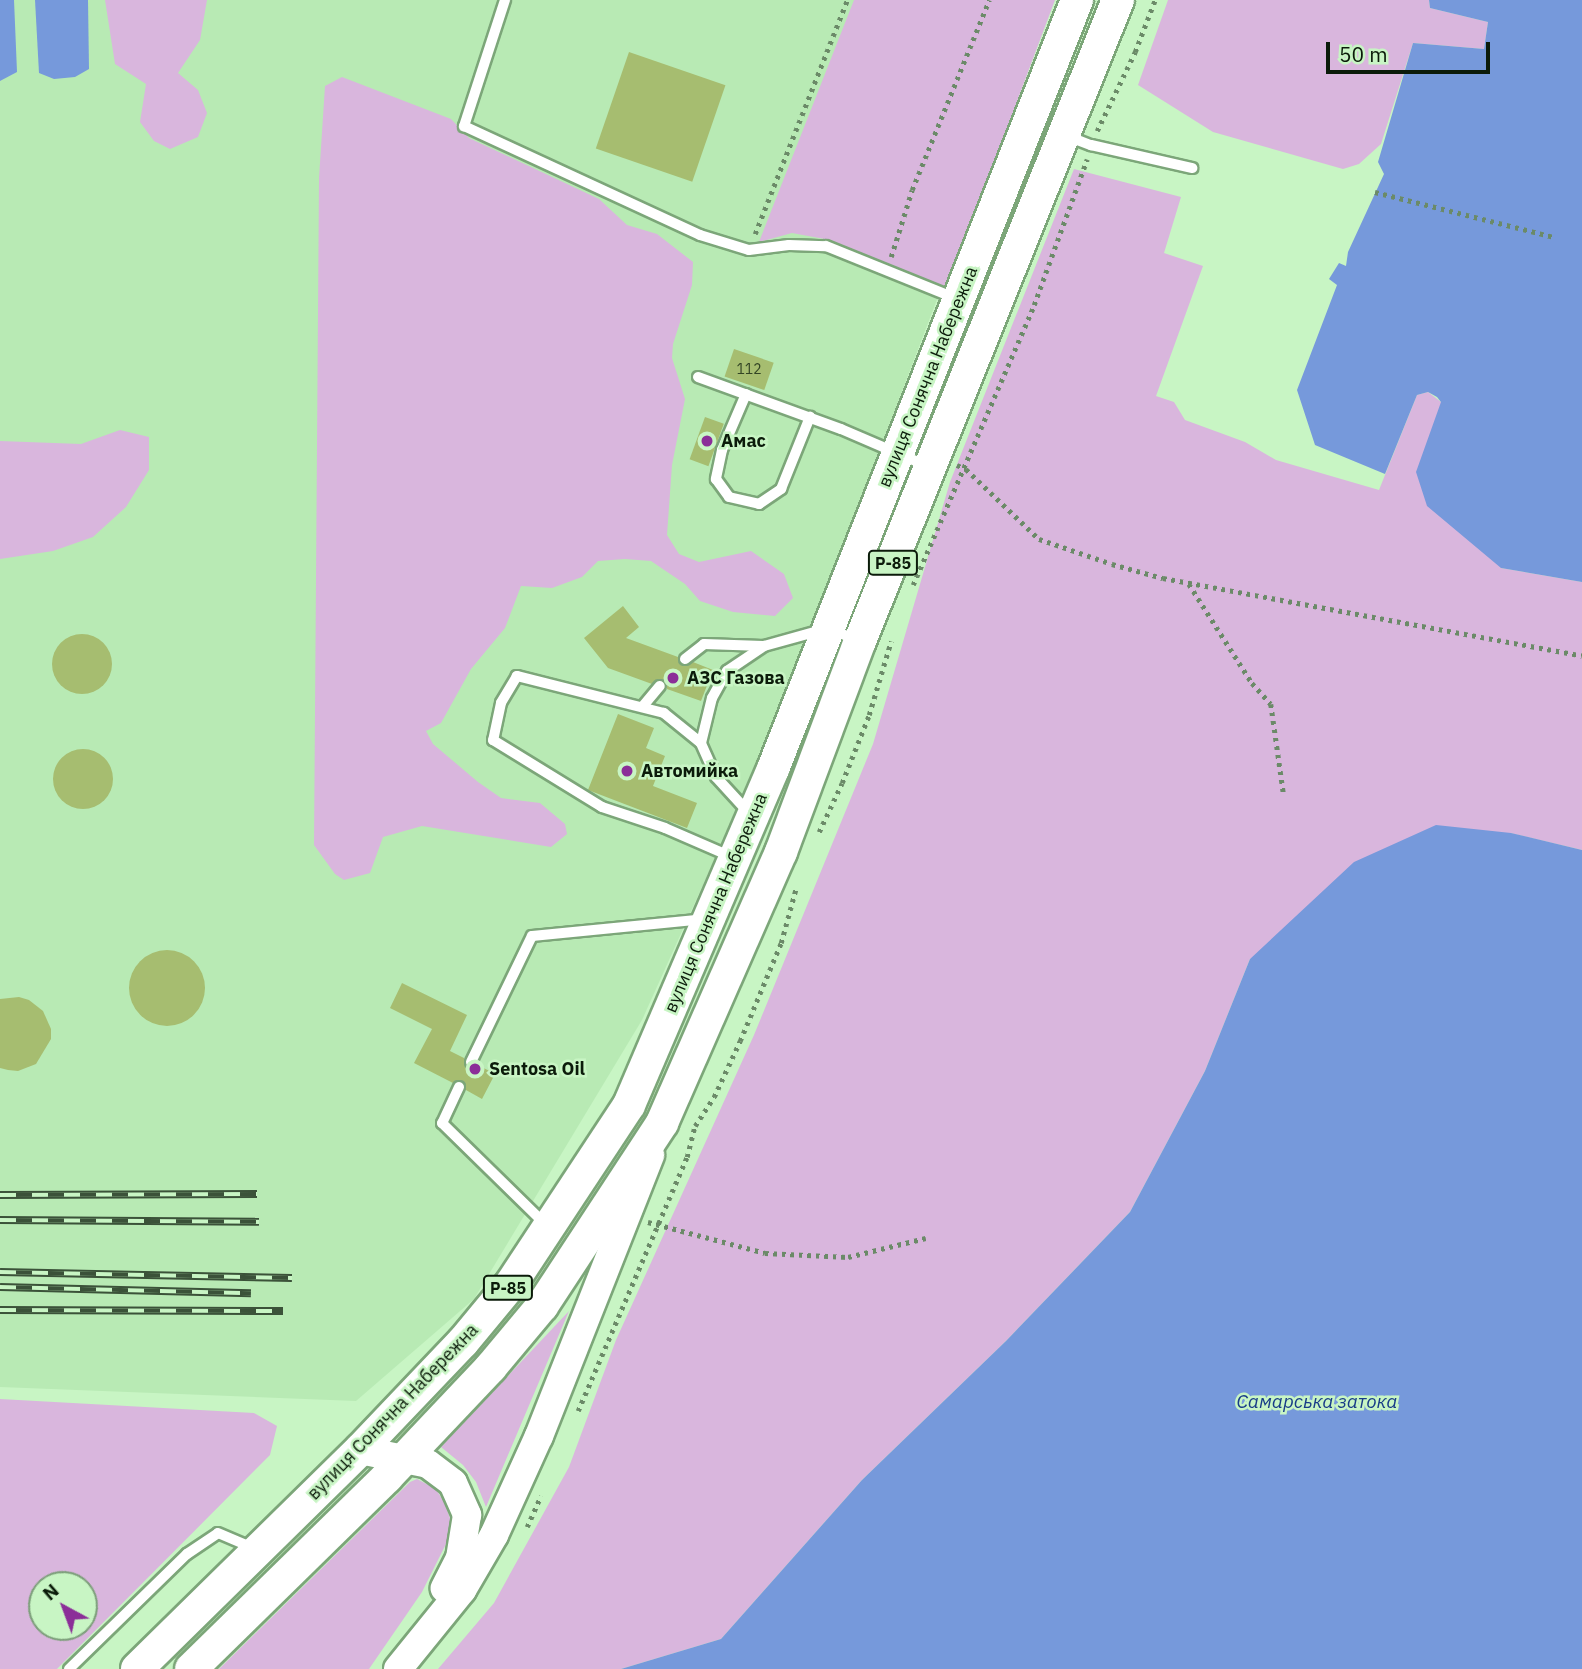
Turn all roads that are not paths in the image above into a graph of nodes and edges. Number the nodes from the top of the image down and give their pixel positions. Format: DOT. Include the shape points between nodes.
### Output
graph roads {
  1 [pos="505,0"];
  2 [pos="1077,0"];
  3 [pos="1118,0"];
  4 [pos="1064,135"];
  5 [pos="1192,168"];
  6 [pos="958,300"];
  7 [pos="698,377"];
  8 [pos="746,394"];
  9 [pos="810,417"];
  10 [pos="897,455"];
  11 [pos="935,462"];
  12 [pos="828,628"];
  13 [pos="860,641"];
  14 [pos="764,646"];
  15 [pos="685,659"];
  16 [pos="660,686"];
  17 [pos="643,706"];
  18 [pos="701,743"];
  19 [pos="757,842"];
  20 [pos="712,918"];
  21 [pos="471,1062"];
  22 [pos="459,1087"];
  23 [pos="662,1123"];
  24 [pos="548,1227"];
  25 [pos="360,1450"];
  26 [pos="405,1457"];
  27 [pos="258,1550"];
  28 [pos="406,1661"];
  29 [pos="69,1669"];
  30 [pos="137,1669"];
  31 [pos="191,1669"];
  1 -- 6 [label="lane" via="464,126 700,235 749,250 826,246"];
  2 -- 6 [label="main road, вулиця Сонячна Набережна / Р-85"];
  3 -- 4 [label="main road, вулиця Сонячна Набережна / Р-85"];
  4 -- 5 [label="lane"];
  4 -- 11 [label="main road, вулиця Сонячна Набережна / Р-85"];
  6 -- 10 [label="main road, вулиця Сонячна Набережна / Р-85"];
  7 -- 8 [label="lane"];
  8 -- 9 [label="lane"];
  8 -- 9 [label="lane" via="722,450 716,479 729,497 759,504 782,489"];
  9 -- 10 [label="lane"];
  10 -- 11 [label="lane"];
  10 -- 12 [label="main road, вулиця Сонячна Набережна / Р-85"];
  11 -- 13 [label="main road, вулиця Сонячна Набережна / Р-85"];
  12 -- 13 [label="lane"];
  12 -- 14 [label="lane"];
  12 -- 19 [label="main road, вулиця Сонячна Набережна / Р-85"];
  13 -- 19 [label="main road, вулиця Сонячна Набережна / Р-85"];
  14 -- 15 [label="lane" via="704,643"];
  14 -- 18 [label="lane" via="727,671 712,698"];
  16 -- 17 [label="lane"];
  17 -- 18 [label="lane" via="664,713"];
  17 -- 19 [label="lane" via="516,676 501,703 493,740 603,807 665,828"];
  18 -- 19 [label="lane" via="716,777"];
  19 -- 20 [label="main road, вулиця Сонячна Набережна / Р-85"];
  19 -- 23 [label="main road, вулиця Сонячна Набережна / Р-85"];
  20 -- 21 [label="lane" via="532,936"];
  20 -- 24 [label="main road, вулиця Сонячна Набережна / Р-85" via="629,1105"];
  22 -- 24 [label="lane" via="442,1123"];
  23 -- 26 [label="main road, вулиця Сонячна Набережна / Р-85" via="542,1306"];
  23 -- 28 [label="main road" via="539,1436 494,1535 463,1590"];
  24 -- 25 [label="main road, вулиця Сонячна Набережна / Р-85" via="511,1284 463,1342"];
  25 -- 26 [label="main road"];
  25 -- 27 [label="main road, вулиця Сонячна Набережна / Р-85"];
  26 -- 28 [label="main road" via="428,1464 453,1483 467,1515 460,1558"];
  26 -- 31 [label="main road, вулиця Сонячна Набережна / Р-85"];
  27 -- 29 [label="lane" via="218,1533 187,1554"];
  27 -- 30 [label="main road, вулиця Сонячна Набережна / Р-85"];
}
